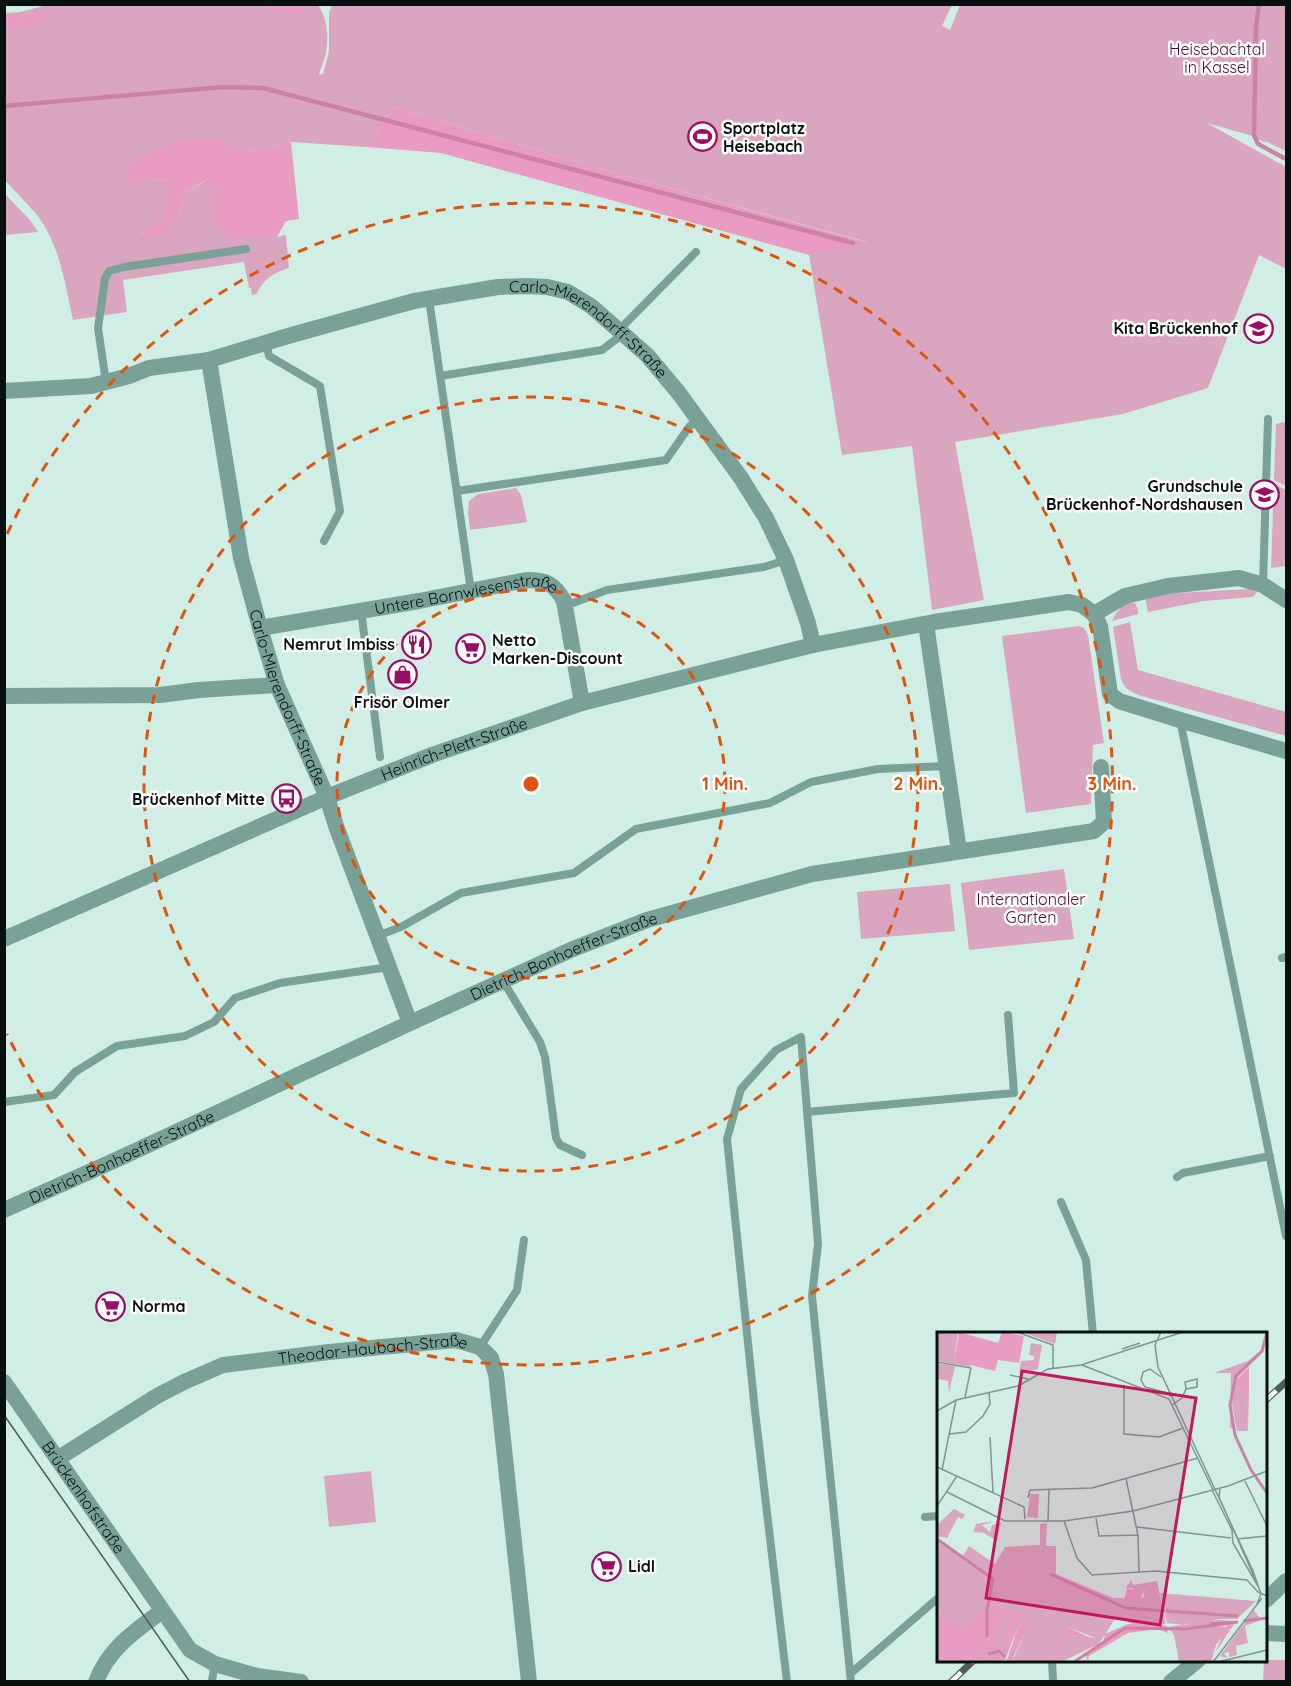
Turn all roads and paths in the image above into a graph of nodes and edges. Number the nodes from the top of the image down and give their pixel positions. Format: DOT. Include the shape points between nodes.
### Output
graph roads {
  1 [pos="246,249"];
  2 [pos="696,252"];
  3 [pos="429,299"];
  4 [pos="621,332"];
  5 [pos="266,343"];
  6 [pos="209,360"];
  7 [pos="440,376"];
  8 [pos="106,382"];
  9 [pos="4,391"];
  10 [pos="698,419"];
  11 [pos="1268,419"];
  12 [pos="457,491"];
  13 [pos="324,541"];
  14 [pos="786,560"];
  15 [pos="1263,585"];
  16 [pos="471,591"];
  17 [pos="1287,600"];
  18 [pos="564,604"];
  19 [pos="361,610"];
  20 [pos="1094,614"];
  21 [pos="926,624"];
  22 [pos="260,628"];
  23 [pos="813,645"];
  24 [pos="277,686"];
  25 [pos="4,696"];
  26 [pos="582,703"];
  27 [pos="1180,720"];
  28 [pos="1287,751"];
  29 [pos="380,757"];
  30 [pos="946,766"];
  31 [pos="1101,767"];
  32 [pos="327,797"];
  33 [pos="959,851"];
  34 [pos="377,936"];
  35 [pos="4,939"];
  36 [pos="389,967"];
  37 [pos="503,981"];
  38 [pos="1008,1015"];
  39 [pos="410,1023"];
  40 [pos="4,1102"];
  41 [pos="807,1112"];
  42 [pos="582,1155"];
  43 [pos="1270,1155"];
  44 [pos="1177,1177"];
  45 [pos="1061,1202"];
  46 [pos="4,1210"];
  47 [pos="1287,1236"];
  48 [pos="524,1240"];
  49 [pos="1093,1332"];
  50 [pos="480,1347"];
  51 [pos="4,1382"];
  52 [pos="57,1459"];
  53 [pos="937,1516"];
  54 [pos="925,1517"];
  55 [pos="1287,1581"];
  56 [pos="1267,1598"];
  57 [pos="937,1600"];
  58 [pos="162,1611"];
  59 [pos="1267,1633"];
  60 [pos="1287,1634"];
  61 [pos="1052,1662"];
  62 [pos="1196,1662"];
  63 [pos="214,1664"];
  64 [pos="851,1678"];
  65 [pos="96,1682"];
  66 [pos="213,1682"];
  67 [pos="301,1682"];
  68 [pos="529,1682"];
  69 [pos="788,1682"];
  70 [pos="1053,1682"];
  71 [pos="1171,1682"];
  1 -- 8 [label="lane" via="109,271 98,328"];
  2 -- 4 [label="lane"];
  3 -- 4 [label="street, Carlo-Mierendorff-Straße" via="498,287 547,287 568,292"];
  3 -- 5 [label="street, Carlo-Mierendorff-Straße"];
  3 -- 7 [label="lane"];
  4 -- 7 [label="lane" via="602,350"];
  4 -- 10 [label="street, Carlo-Mierendorff-Straße" via="647,355"];
  5 -- 6 [label="street, Carlo-Mierendorff-Straße"];
  5 -- 13 [label="lane" via="269,356 320,386 340,511"];
  6 -- 8 [label="street, Carlo-Mierendorff-Straße" via="149,368"];
  6 -- 22 [label="street, Carlo-Mierendorff-Straße" via="241,558"];
  7 -- 12 [label="lane"];
  8 -- 9 [label="street, Carlo-Mierendorff-Straße" via="74,388"];
  10 -- 12 [label="lane" via="666,460"];
  10 -- 14 [label="street, Carlo-Mierendorff-Straße" via="766,518"];
  11 -- 15 [label="lane"];
  12 -- 16 [label="lane"];
  14 -- 18 [label="lane" via="764,567 607,590"];
  14 -- 23 [label="street, Carlo-Mierendorff-Straße"];
  15 -- 17 [label="street"];
  15 -- 20 [label="street" via="1239,578 1168,586 1125,596"];
  16 -- 18 [label="street, Untere Bornwiesenstraße" via="541,580 558,590"];
  16 -- 19 [label="street, Untere Bornwiesenstraße"];
  18 -- 26 [label="street, Untere Bornwiesenstraße"];
  19 -- 22 [label="street, Untere Bornwiesenstraße"];
  19 -- 29 [label="lane"];
  20 -- 21 [label="street, Heinrich-Plett-Straße" via="1070,602"];
  20 -- 27 [label="street" via="1100,626 1110,694 1119,701"];
  21 -- 23 [label="street, Heinrich-Plett-Straße"];
  21 -- 30 [label="street"];
  22 -- 24 [label="street, Carlo-Mierendorff-Straße"];
  23 -- 26 [label="street, Heinrich-Plett-Straße"];
  24 -- 25 [label="street" via="160,695"];
  24 -- 32 [label="street, Carlo-Mierendorff-Straße"];
  26 -- 32 [label="street, Heinrich-Plett-Straße"];
  27 -- 28 [label="street"];
  27 -- 43 [label="lane"];
  30 -- 33 [label="street"];
  30 -- 34 [label="lane" via="878,769 811,782 770,803 636,829 574,873 461,892 401,927"];
  31 -- 33 [label="street, Dietrich-Bonhoeffer-Straße" via="1104,822 1094,831"];
  32 -- 34 [label="street, Carlo-Mierendorff-Straße"];
  32 -- 35 [label="street, Heinrich-Plett-Straße"];
  33 -- 37 [label="street, Dietrich-Bonhoeffer-Straße" via="812,874 739,893 647,920"];
  34 -- 36 [label="street, Carlo-Mierendorff-Straße"];
  36 -- 39 [label="street, Carlo-Mierendorff-Straße"];
  36 -- 40 [label="lane" via="280,983 235,998 214,1022 185,1036 117,1046 75,1072 54,1095"];
  37 -- 39 [label="street, Dietrich-Bonhoeffer-Straße"];
  37 -- 42 [label="lane" via="540,1042 556,1138 560,1145"];
  38 -- 41 [label="lane" via="1014,1093"];
  39 -- 46 [label="street, Dietrich-Bonhoeffer-Straße"];
  41 -- 64 [label="lane" via="818,1244 812,1296"];
  41 -- 69 [label="lane" via="801,1037 776,1050 741,1089 727,1139"];
  43 -- 44 [label="lane"];
  43 -- 47 [label="lane"];
  45 -- 49 [label="lane" via="1086,1260"];
  48 -- 50 [label="lane" via="517,1290"];
  50 -- 52 [label="street, Theodor-Haubach-Straße" via="456,1340 223,1365 157,1396"];
  50 -- 68 [label="street, Theodor-Haubach-Straße" via="491,1358 498,1388"];
  51 -- 52 [label="street, Brückenhofstraße"];
  52 -- 58 [label="street, Brückenhofstraße"];
  53 -- 54 [label="lane"];
  55 -- 56 [label="street"];
  57 -- 64 [label="lane"];
  58 -- 63 [label="street, Brückenhofstraße" via="190,1650"];
  58 -- 65 [label="street" via="117,1646"];
  59 -- 60 [label="street"];
  61 -- 70 [label="lane"];
  62 -- 71 [label="street"];
  63 -- 66 [label="lane"];
  63 -- 67 [label="street, Brückenhofstraße" via="257,1676"];
}
